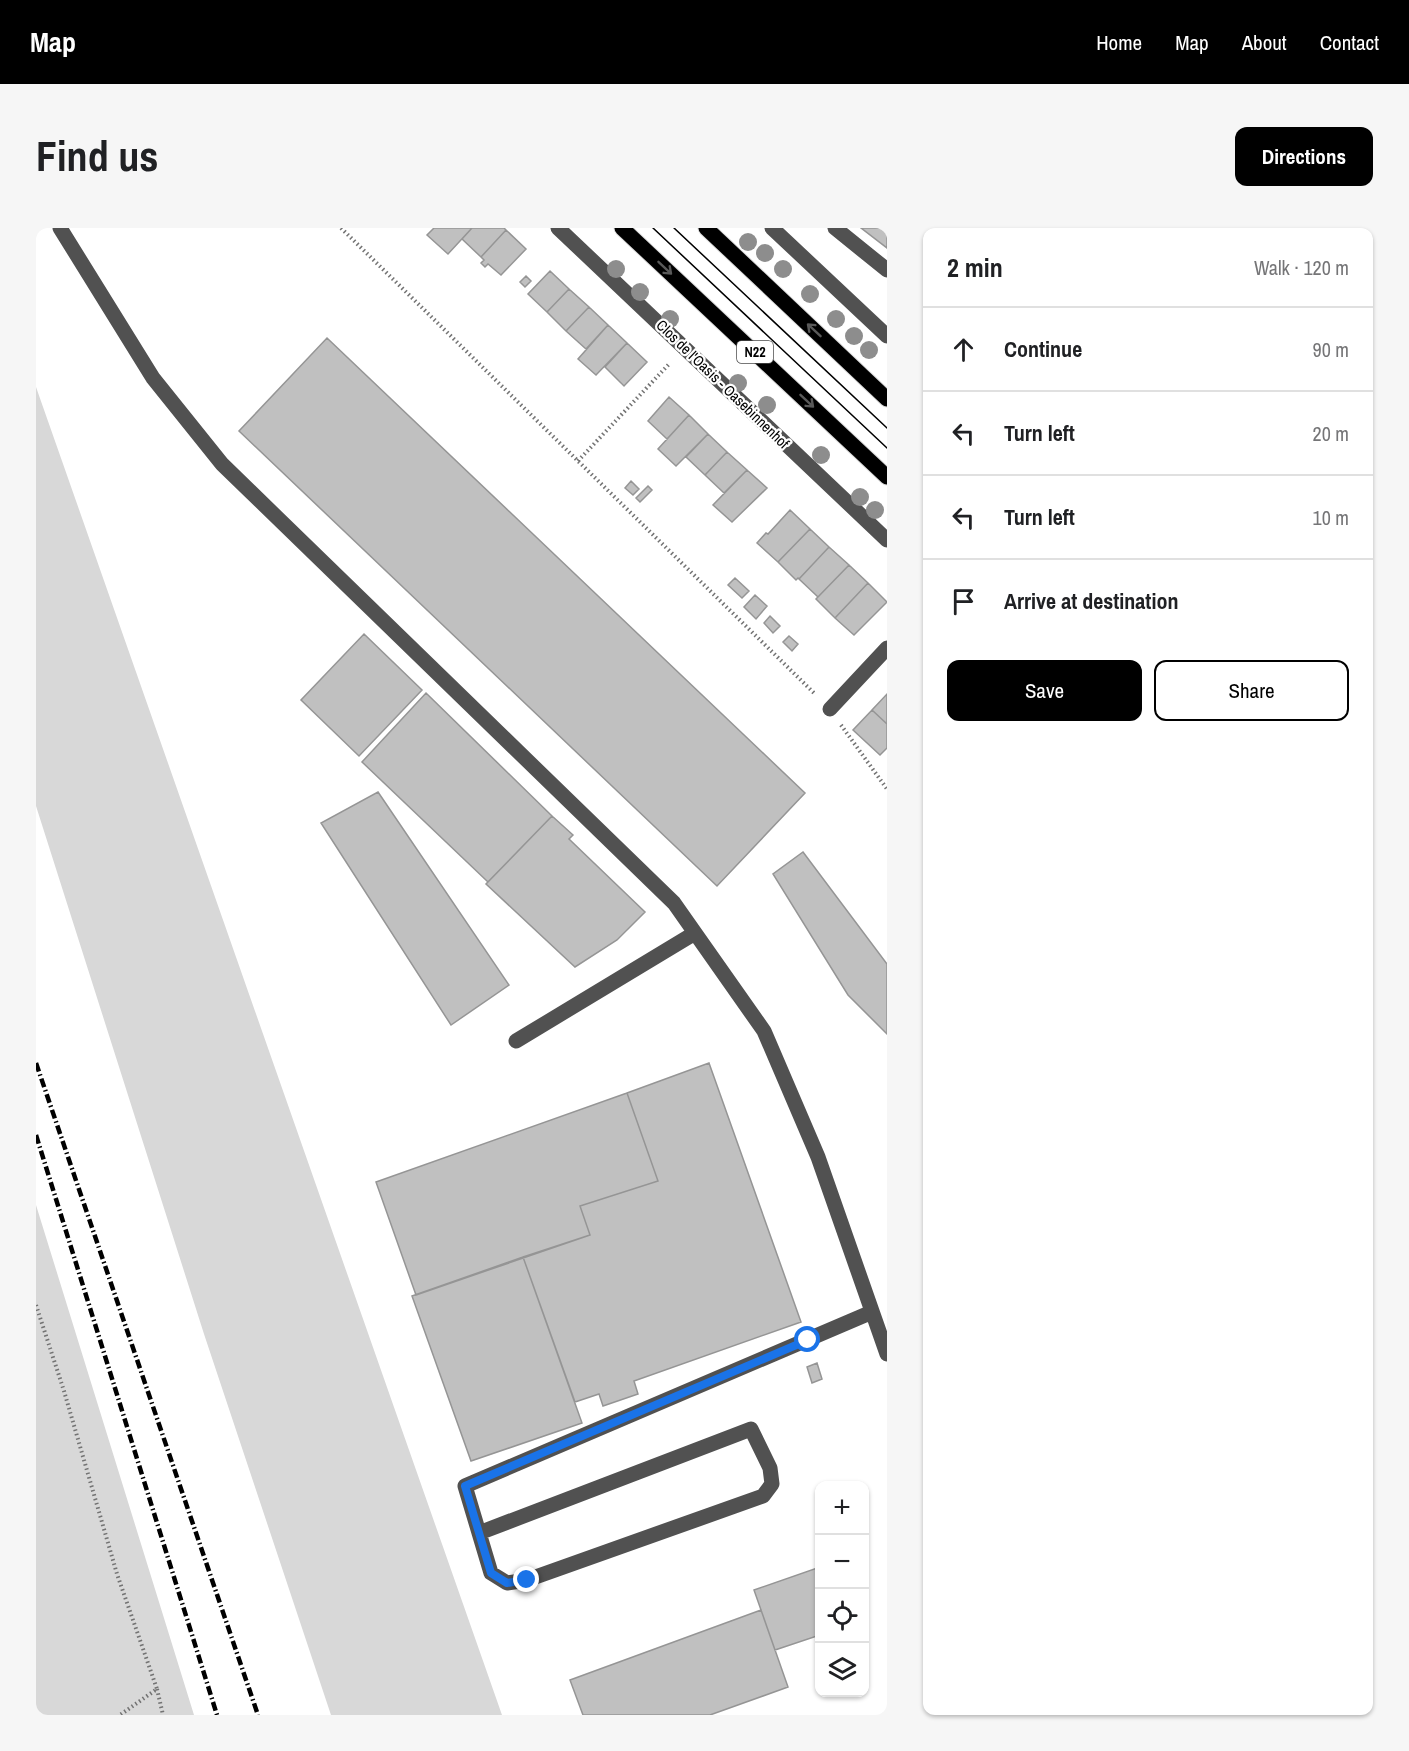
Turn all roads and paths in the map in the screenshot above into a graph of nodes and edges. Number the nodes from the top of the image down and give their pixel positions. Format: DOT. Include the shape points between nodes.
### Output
graph roads {
  1 [pos="60,228"];
  2 [pos="341,228"];
  3 [pos="558,228"];
  4 [pos="622,228"];
  5 [pos="706,228"];
  6 [pos="772,228"];
  7 [pos="835,228"];
  8 [pos="887,270"];
  9 [pos="887,336"];
  10 [pos="684,348"];
  11 [pos="887,399"];
  12 [pos="578,461"];
  13 [pos="887,477"];
  14 [pos="887,540"];
  15 [pos="887,648"];
  16 [pos="830,709"];
  17 [pos="887,789"];
  18 [pos="695,933"];
  19 [pos="516,1041"];
  20 [pos="36,1305"];
  21 [pos="872,1312"];
  22 [pos="887,1354"];
  23 [pos="479,1533"];
  24 [pos="157,1689"];
  25 [pos="120,1715"];
  26 [pos="163,1715"];
  1 -- 18 [label="street" via="153,378 222,464 674,903"];
  2 -- 12 [label="path"];
  3 -- 10 [label="street, Clos de l'Oasis - Oasebinnenhof"];
  4 -- 13 [label="main road, N22, one-way"];
  11 -- 5 [label="main road, one-way"];
  6 -- 9 [label="street"];
  7 -- 8 [label="street"];
  10 -- 12 [label="path"];
  10 -- 14 [label="street, Clos de l'Oasis - Oasebinnenhof"];
  12 -- 16 [label="path"];
  15 -- 16 [label="street"];
  16 -- 17 [label="path"];
  18 -- 19 [label="street"];
  18 -- 21 [label="street" via="764,1031 818,1157"];
  20 -- 24 [label="path" via="117,1574"];
  21 -- 22 [label="street"];
  21 -- 23 [label="street" via="465,1486"];
  23 -- 23 [label="street" via="491,1573 507,1583 527,1580 763,1496 772,1484 770,1468 752,1429"];
  24 -- 25 [label="path"];
  24 -- 26 [label="path"];
}
